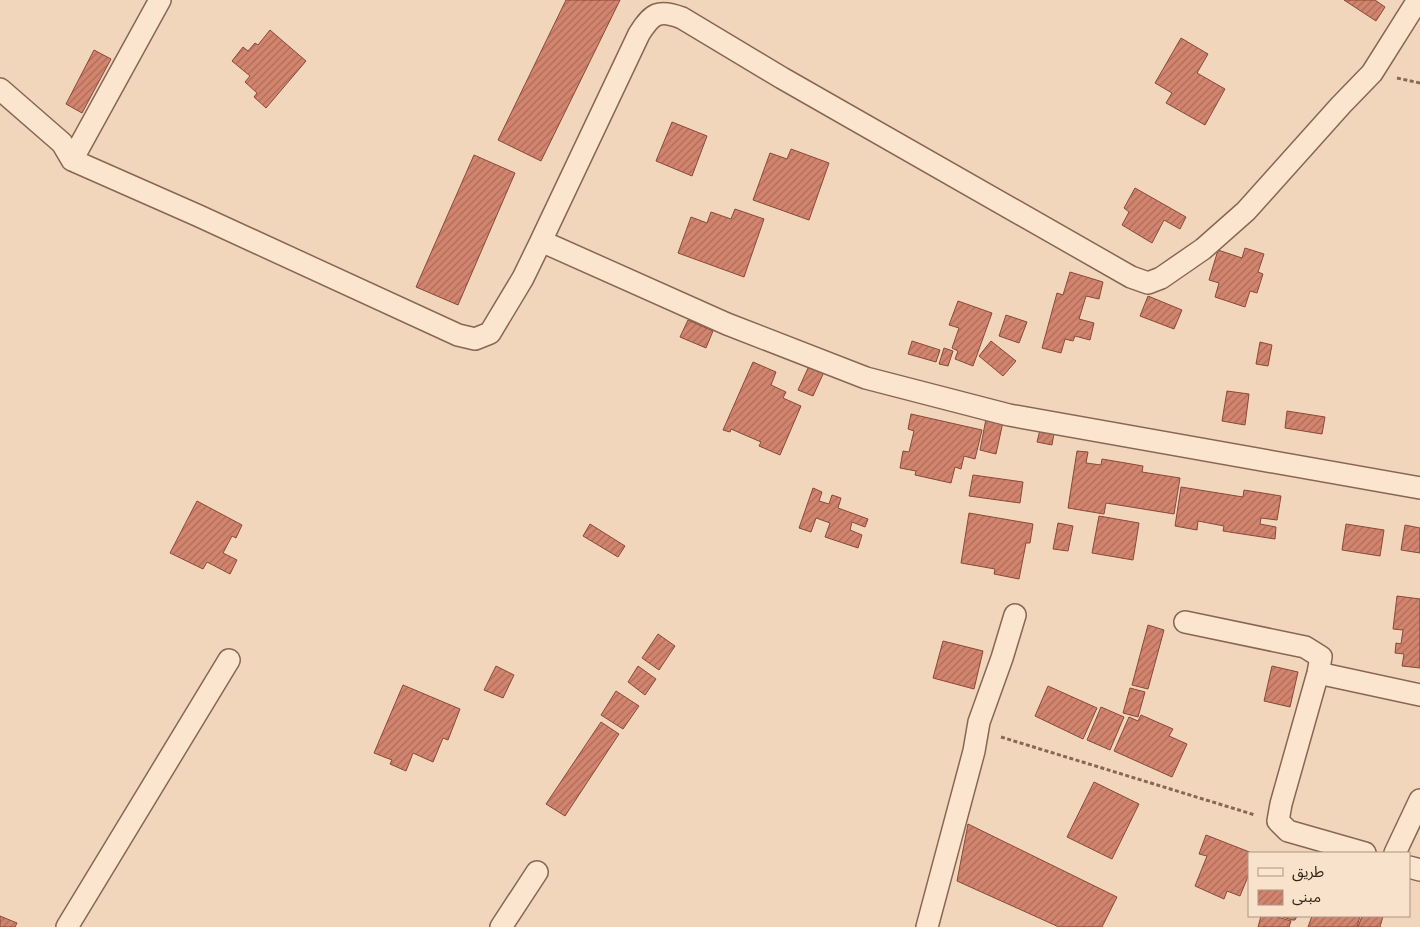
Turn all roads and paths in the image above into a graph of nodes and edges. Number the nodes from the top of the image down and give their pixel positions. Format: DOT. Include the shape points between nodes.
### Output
graph roads {
  1 [pos="160,0"];
  2 [pos="1418,0"];
  3 [pos="0,89"];
  4 [pos="72,160"];
  5 [pos="541,241"];
  6 [pos="1420,488"];
  7 [pos="1015,615"];
  8 [pos="1185,622"];
  9 [pos="229,660"];
  10 [pos="1318,673"];
  11 [pos="1420,695"];
  12 [pos="978,730"];
  13 [pos="1420,800"];
  14 [pos="1278,821"];
  15 [pos="1362,852"];
  16 [pos="1396,852"];
  17 [pos="537,872"];
  18 [pos="67,927"];
  19 [pos="501,927"];
  20 [pos="927,927"];
  1 -- 4 [label="street"];
  2 -- 5 [label="street" via="1372,73 1246,211 1203,248 1161,278 1148,283 1131,277 668,12 658,14 646,23 639,34"];
  3 -- 4 [label="street" via="62,143"];
  4 -- 5 [label="street" via="458,335 475,339 490,333"];
  5 -- 6 [label="street" via="727,324 866,378 1009,415"];
  7 -- 12 [label="street"];
  8 -- 10 [label="street" via="1305,648 1321,657"];
  9 -- 18 [label="street"];
  10 -- 11 [label="street"];
  10 -- 14 [label="street"];
  12 -- 14 [label="path"];
  12 -- 20 [label="street"];
  13 -- 16 [label="street"];
  14 -- 15 [label="street" via="1288,831"];
  17 -- 19 [label="street"];
}
